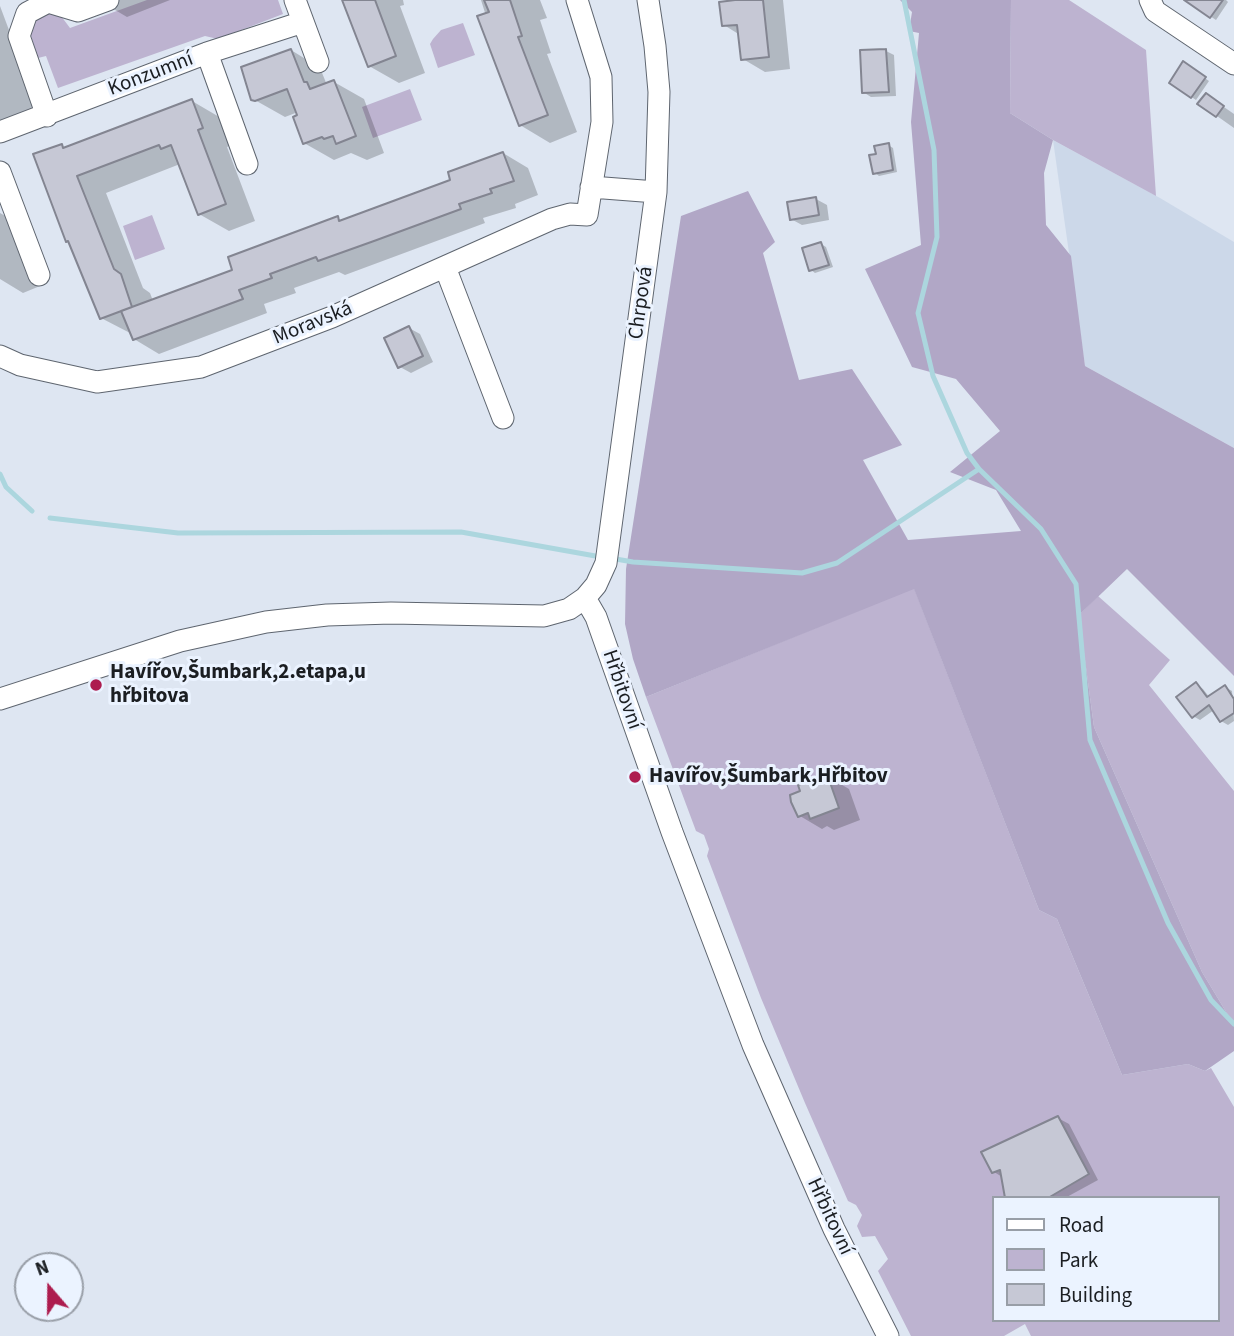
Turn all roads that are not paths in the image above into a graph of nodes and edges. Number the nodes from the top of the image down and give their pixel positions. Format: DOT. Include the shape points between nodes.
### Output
graph roads {
  1 [pos="108,0"];
  2 [pos="295,0"];
  3 [pos="577,0"];
  4 [pos="648,0"];
  5 [pos="1150,0"];
  6 [pos="303,22"];
  7 [pos="207,53"];
  8 [pos="318,62"];
  9 [pos="1234,64"];
  10 [pos="47,116"];
  11 [pos="0,132"];
  12 [pos="247,164"];
  13 [pos="0,172"];
  14 [pos="591,187"];
  15 [pos="656,192"];
  16 [pos="445,267"];
  17 [pos="39,275"];
  18 [pos="0,356"];
  19 [pos="503,418"];
  20 [pos="585,598"];
  21 [pos="0,699"];
  22 [pos="888,1336"];
  1 -- 10 [label="street" via="78,11 48,2 27,13 19,36"];
  2 -- 6 [label="street"];
  3 -- 14 [label="street, Moravská" via="601,77 602,122"];
  4 -- 15 [label="street, Chrpová" via="659,92"];
  5 -- 9 [label="street" via="1155,10"];
  6 -- 7 [label="street, Konzumní"];
  6 -- 8 [label="street"];
  7 -- 10 [label="street, Konzumní"];
  7 -- 12 [label="street"];
  10 -- 11 [label="street, Konzumní"];
  13 -- 17 [label="street"];
  14 -- 15 [label="street"];
  14 -- 16 [label="street, Moravská" via="587,215 552,219"];
  15 -- 20 [label="street, Chrpová" via="606,563"];
  16 -- 18 [label="street, Moravská" via="201,367 97,382 20,365"];
  16 -- 19 [label="street"];
  20 -- 21 [label="street" via="569,609 544,616 391,612 266,622 180,641"];
  20 -- 22 [label="street, Hřbitovní" via="596,617 753,1045 839,1239"];
}
